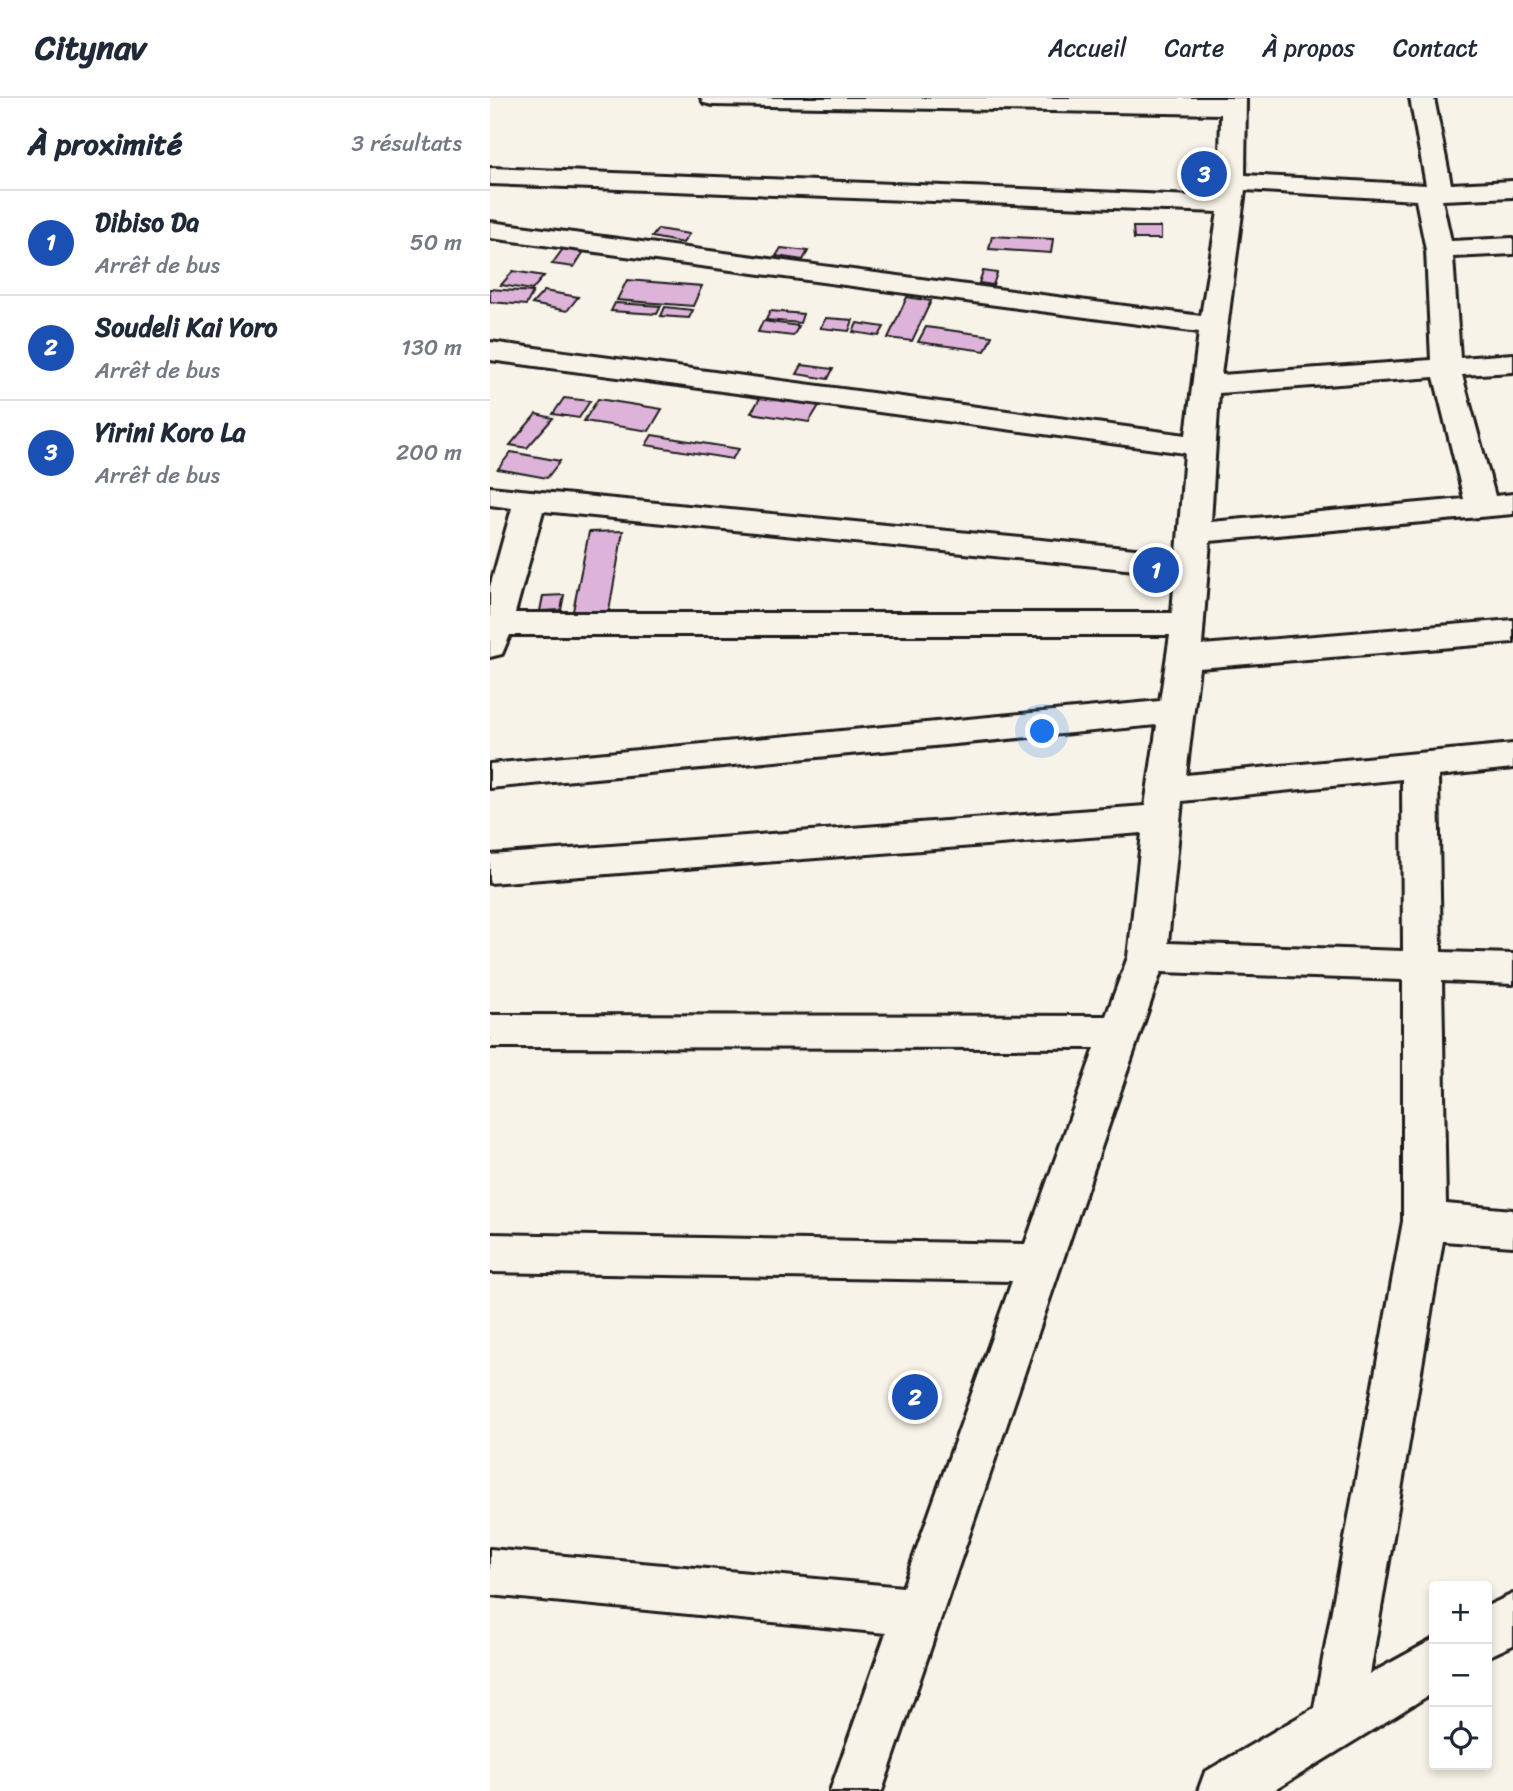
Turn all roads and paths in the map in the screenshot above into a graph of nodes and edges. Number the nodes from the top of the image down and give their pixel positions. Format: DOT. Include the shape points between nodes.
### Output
graph roads {
  1 [pos="713,98"];
  2 [pos="1422,98"];
  3 [pos="769,99"];
  4 [pos="959,100"];
  5 [pos="1234,102"];
  6 [pos="490,176"];
  7 [pos="1513,189"];
  8 [pos="1233,193"];
  9 [pos="1434,193"];
  10 [pos="490,230"];
  11 [pos="1513,246"];
  12 [pos="1439,250"];
  13 [pos="1214,327"];
  14 [pos="490,351"];
  15 [pos="1513,363"];
  16 [pos="1446,368"];
  17 [pos="1205,384"];
  18 [pos="1200,446"];
  19 [pos="490,496"];
  20 [pos="530,500"];
  21 [pos="1513,504"];
  22 [pos="1482,508"];
  23 [pos="1193,549"];
  24 [pos="1513,631"];
  25 [pos="493,635"];
  26 [pos="1186,641"];
  27 [pos="1176,711"];
  28 [pos="1513,756"];
  29 [pos="1420,767"];
  30 [pos="490,776"];
  31 [pos="1163,804"];
  32 [pos="490,869"];
  33 [pos="1147,957"];
  34 [pos="1422,965"];
  35 [pos="1513,969"];
  36 [pos="490,1031"];
  37 [pos="1121,1031"];
  38 [pos="1425,1221"];
  39 [pos="1513,1228"];
  40 [pos="490,1253"];
  41 [pos="1040,1263"];
  42 [pos="490,1572"];
  43 [pos="918,1612"];
  44 [pos="1513,1618"];
  45 [pos="1492,1630"];
  46 [pos="1429,1667"];
  47 [pos="1337,1720"];
  48 [pos="856,1791"];
  49 [pos="1224,1791"];
  1 -- 3 [label="street"];
  2 -- 9 [label="street"];
  3 -- 4 [label="street"];
  4 -- 5 [label="street"];
  5 -- 8 [label="street"];
  6 -- 8 [label="street"];
  7 -- 9 [label="street"];
  8 -- 9 [label="street"];
  8 -- 13 [label="street"];
  9 -- 12 [label="street"];
  10 -- 13 [label="street"];
  11 -- 12 [label="street"];
  12 -- 16 [label="street"];
  13 -- 17 [label="street"];
  14 -- 18 [label="street"];
  15 -- 16 [label="street"];
  16 -- 17 [label="street"];
  16 -- 22 [label="street"];
  17 -- 18 [label="street"];
  18 -- 23 [label="street"];
  19 -- 20 [label="street"];
  20 -- 23 [label="street"];
  20 -- 25 [label="street"];
  21 -- 22 [label="street"];
  22 -- 23 [label="street"];
  23 -- 26 [label="street"];
  24 -- 26 [label="street"];
  25 -- 26 [label="street"];
  26 -- 27 [label="street"];
  27 -- 30 [label="street"];
  27 -- 31 [label="street"];
  28 -- 29 [label="street"];
  29 -- 31 [label="street"];
  29 -- 34 [label="street"];
  31 -- 32 [label="street"];
  31 -- 33 [label="street"];
  33 -- 34 [label="street"];
  33 -- 37 [label="street"];
  34 -- 35 [label="street"];
  34 -- 38 [label="street"];
  36 -- 37 [label="street"];
  37 -- 41 [label="street"];
  38 -- 39 [label="street"];
  38 -- 47 [label="street"];
  40 -- 41 [label="street"];
  41 -- 43 [label="street"];
  42 -- 43 [label="street"];
  43 -- 48 [label="street"];
  44 -- 45 [label="street"];
  46 -- 47 [label="street"];
  47 -- 49 [label="street"];
}
